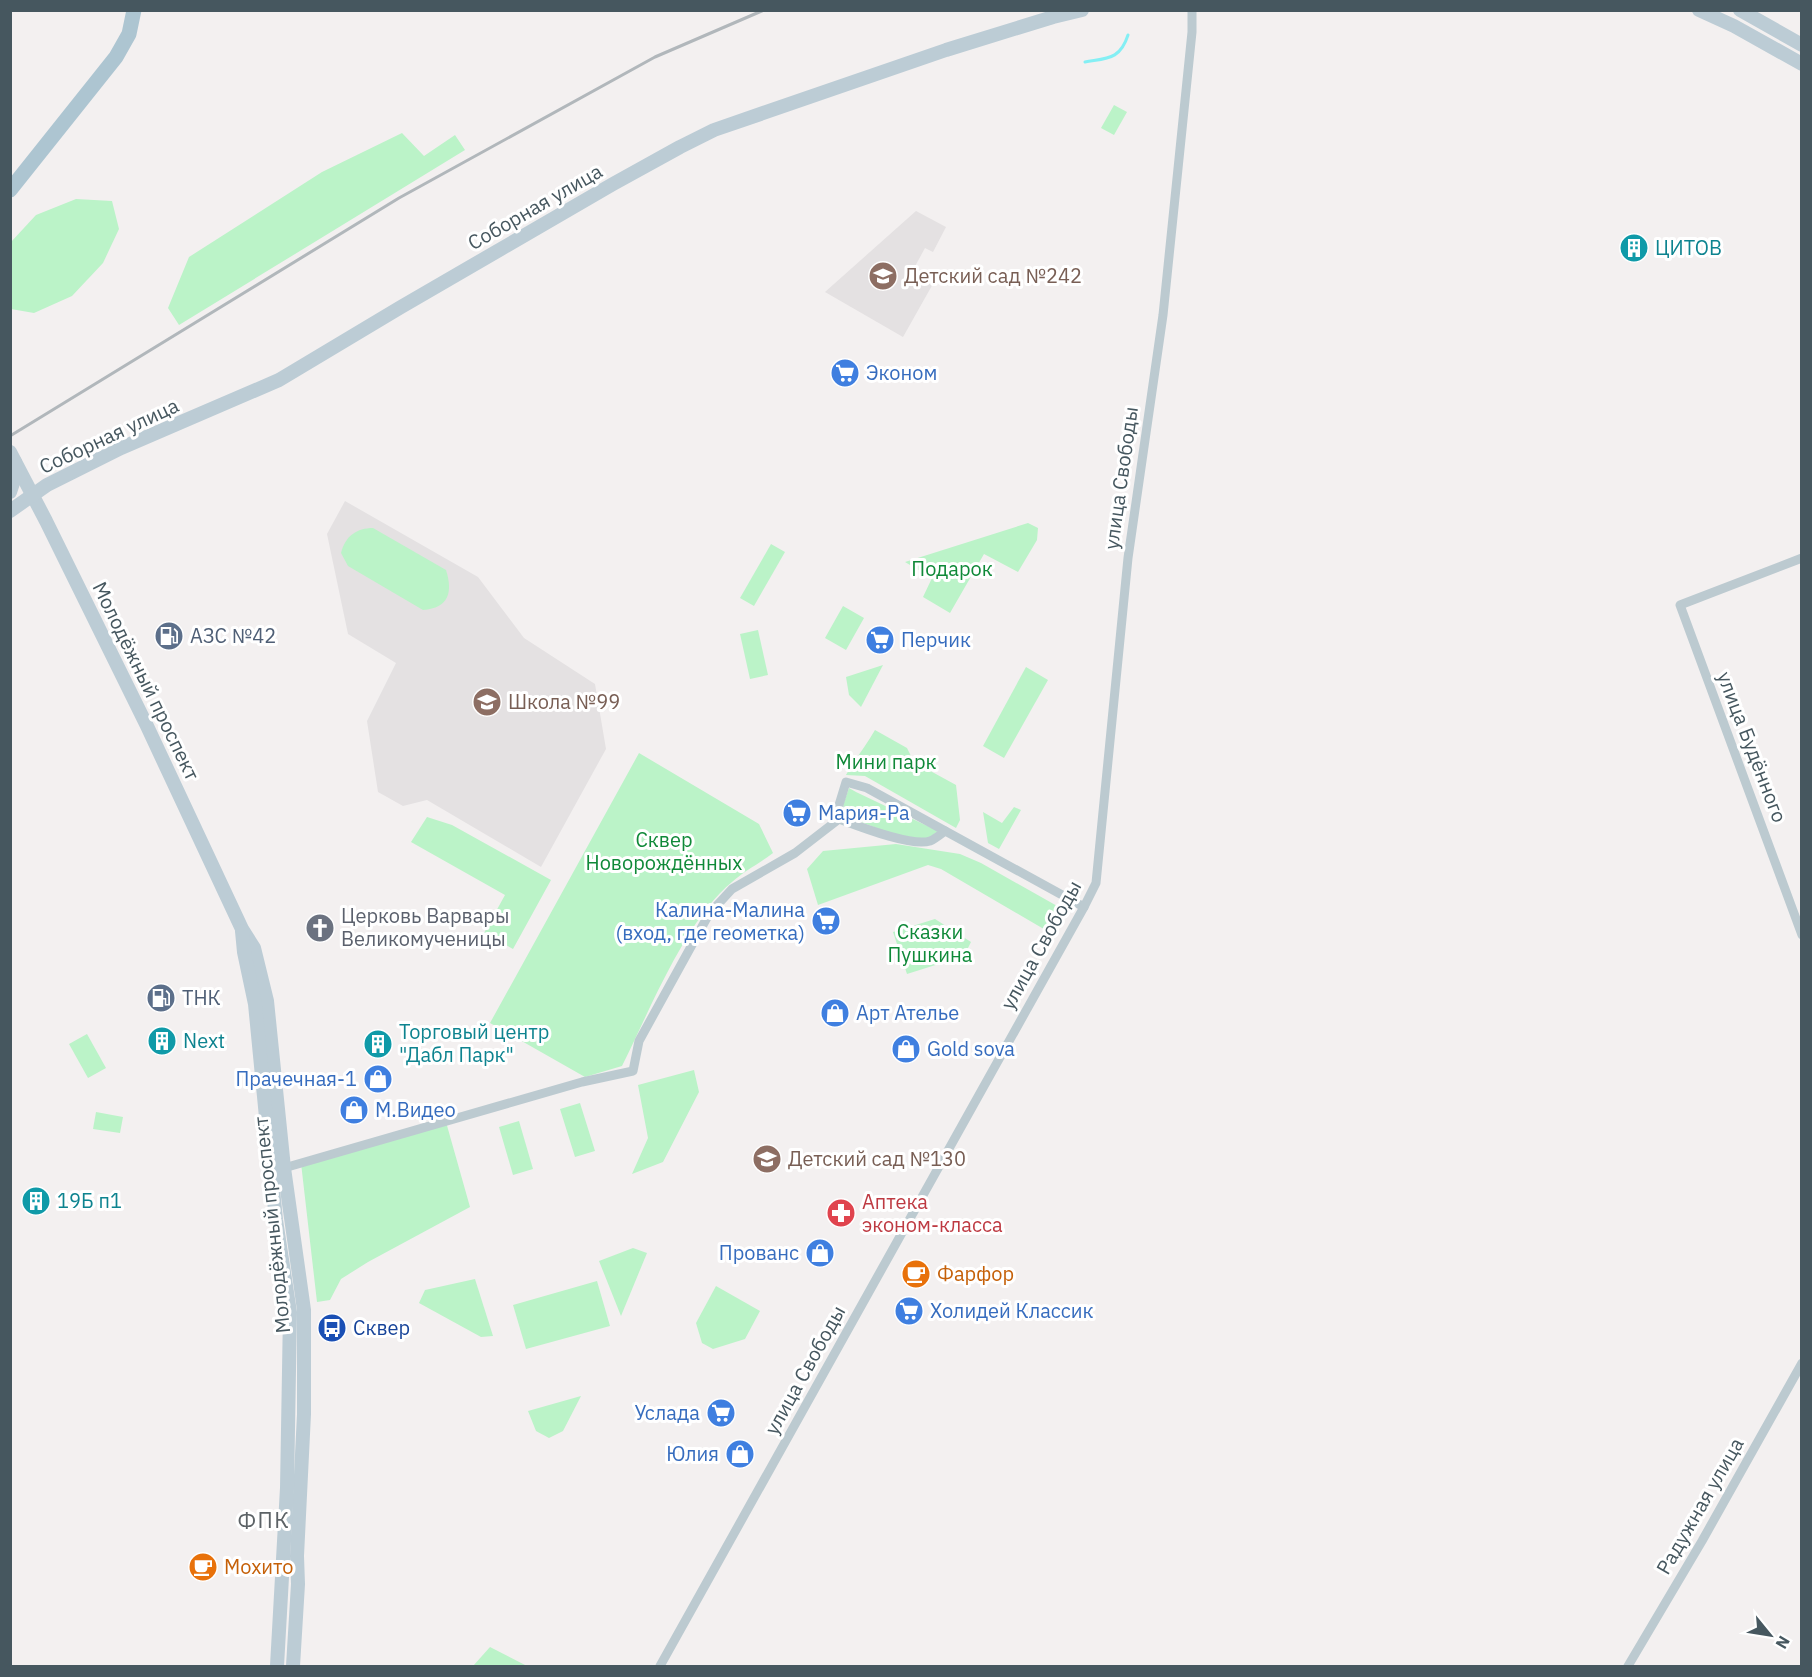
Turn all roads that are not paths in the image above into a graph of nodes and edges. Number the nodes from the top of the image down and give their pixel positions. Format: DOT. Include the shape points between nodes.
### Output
graph roads {
  1 [pos="126,10"];
  2 [pos="135,10"];
  3 [pos="1082,10"];
  4 [pos="1192,10"];
  5 [pos="1699,10"];
  6 [pos="1740,10"];
  7 [pos="1802,45"];
  8 [pos="1802,64"];
  9 [pos="10,178"];
  10 [pos="10,190"];
  11 [pos="13,456"];
  12 [pos="10,492"];
  13 [pos="33,495"];
  14 [pos="10,511"];
  15 [pos="1802,558"];
  16 [pos="839,819"];
  17 [pos="945,831"];
  18 [pos="1084,907"];
  19 [pos="242,929"];
  20 [pos="1802,935"];
  21 [pos="284,1168"];
  22 [pos="1802,1363"];
  23 [pos="277,1666"];
  24 [pos="293,1666"];
  25 [pos="660,1666"];
  26 [pos="1628,1666"];
  1 -- 9 [label="main road" via="114,45"];
  2 -- 10 [label="main road" via="129,34 116,57"];
  3 -- 13 [label="main road, Соборная улица" via="946,50 714,130 279,380 121,448"];
  4 -- 18 [label="street, улица Свободы" via="1163,315 1128,558 1096,883"];
  5 -- 8 [label="main road"];
  6 -- 7 [label="main road"];
  11 -- 12 [label="main road"];
  11 -- 13 [label="main road, Молодёжный проспект"];
  13 -- 14 [label="main road, Соборная улица"];
  13 -- 19 [label="main road, Молодёжный проспект"];
  15 -- 20 [label="street, улица Будённого" via="1680,606"];
  16 -- 17 [label="street" via="914,841 929,841"];
  16 -- 17 [label="street" via="846,782 867,788"];
  16 -- 21 [label="street" via="795,853 732,888 709,914 639,1041 633,1071 582,1082"];
  17 -- 18 [label="street"];
  18 -- 25 [label="street, улица Свободы"];
  19 -- 21 [label="main road, Молодёжный проспект" via="254,948 267,1000"];
  19 -- 23 [label="main road, Молодёжный проспект" via="255,1004 276,1220 290,1312"];
  21 -- 24 [label="main road, Молодёжный проспект" via="304,1310 304,1414"];
  22 -- 26 [label="street, Радужная улица"];
}
